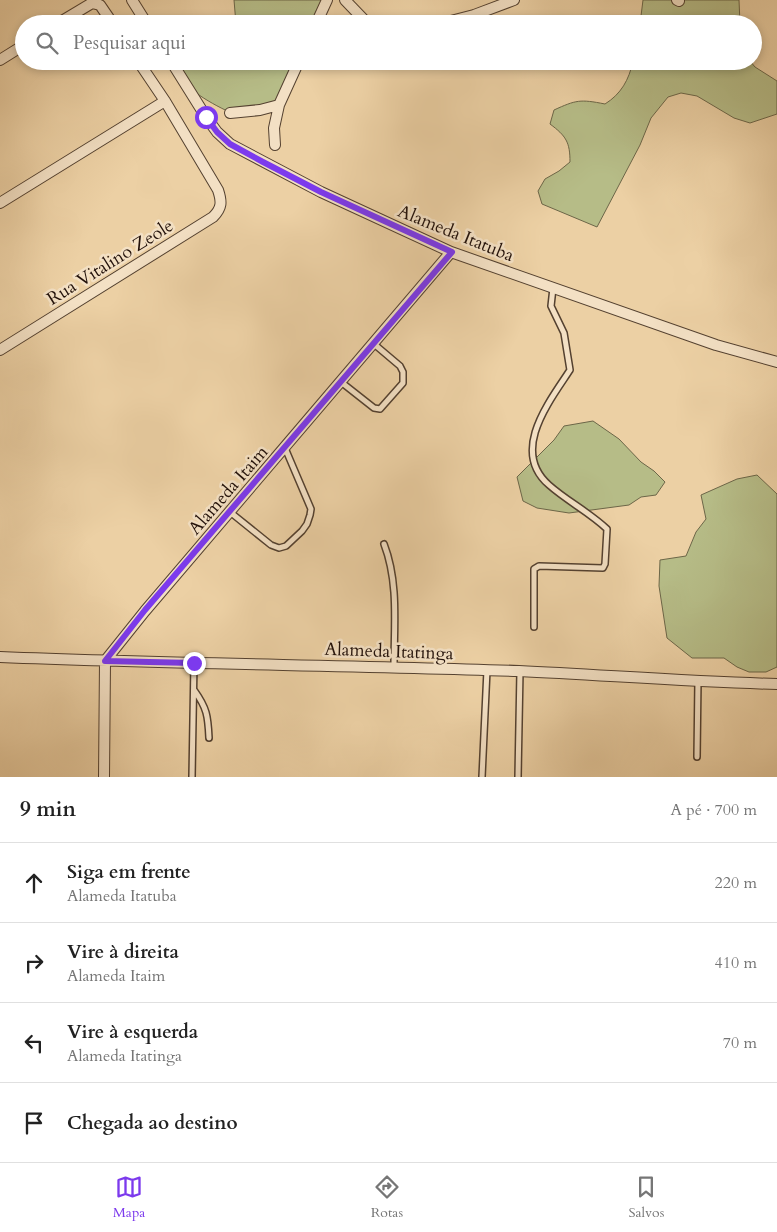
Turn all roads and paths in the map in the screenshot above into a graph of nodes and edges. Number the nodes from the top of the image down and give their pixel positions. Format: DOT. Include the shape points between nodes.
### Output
graph roads {
  1 [pos="132,0"];
  2 [pos="327,0"];
  3 [pos="345,0"];
  4 [pos="514,0"];
  5 [pos="70,15"];
  6 [pos="107,15"];
  7 [pos="141,15"];
  8 [pos="320,15"];
  9 [pos="359,15"];
  10 [pos="474,15"];
  11 [pos="15,51"];
  12 [pos="0,60"];
  13 [pos="144,70"];
  14 [pos="176,70"];
  15 [pos="295,70"];
  16 [pos="165,101"];
  17 [pos="279,105"];
  18 [pos="230,113"];
  19 [pos="274,145"];
  20 [pos="0,203"];
  21 [pos="452,252"];
  22 [pos="553,288"];
  23 [pos="374,344"];
  24 [pos="0,350"];
  25 [pos="777,362"];
  26 [pos="341,382"];
  27 [pos="285,448"];
  28 [pos="230,512"];
  29 [pos="384,544"];
  30 [pos="534,627"];
  31 [pos="0,657"];
  32 [pos="105,661"];
  33 [pos="194,663"];
  34 [pos="394,667"];
  35 [pos="486,670"];
  36 [pos="520,671"];
  37 [pos="698,680"];
  38 [pos="777,684"];
  39 [pos="194,690"];
  40 [pos="209,738"];
  41 [pos="696,757"];
  42 [pos="104,777"];
  43 [pos="192,777"];
  44 [pos="482,777"];
  45 [pos="518,777"];
  1 -- 7 [label="street"];
  2 -- 8 [label="street"];
  3 -- 9 [label="street"];
  4 -- 10 [label="street"];
  5 -- 6 [label="street" via="92,3 100,5"];
  11 -- 12 [label="street"];
  13 -- 16 [label="street"];
  14 -- 21 [label="street, Alameda Itatuba" via="206,117 230,144 321,192"];
  15 -- 17 [label="street"];
  16 -- 20 [label="street"];
  16 -- 24 [label="street, Rua Vitalino Zeole" via="218,190 219,210"];
  17 -- 18 [label="street"];
  17 -- 19 [label="street"];
  21 -- 22 [label="street, Alameda Itatuba"];
  21 -- 23 [label="street, Alameda Itaim"];
  22 -- 25 [label="street, Alameda Itatuba" via="716,345"];
  22 -- 30 [label="lane" via="551,306 564,333 570,370 540,417 532,454 536,471 548,485 607,529 603,568 539,566 534,569"];
  23 -- 26 [label="street, Alameda Itaim"];
  23 -- 26 [label="lane" via="400,366 404,372 404,383 380,409 374,408"];
  26 -- 27 [label="street, Alameda Itaim"];
  27 -- 28 [label="street, Alameda Itaim"];
  27 -- 28 [label="lane" via="311,509 302,531 286,546 279,548"];
  28 -- 32 [label="street, Alameda Itaim"];
  29 -- 34 [label="lane" via="394,582"];
  31 -- 32 [label="street, Alameda Itatinga"];
  32 -- 33 [label="street, Alameda Itatinga"];
  32 -- 42 [label="street"];
  33 -- 34 [label="street, Alameda Itatinga"];
  33 -- 39 [label="lane"];
  34 -- 35 [label="street, Alameda Itatinga"];
  35 -- 36 [label="street, Alameda Itatinga"];
  35 -- 44 [label="lane"];
  36 -- 37 [label="street, Alameda Itatinga"];
  36 -- 45 [label="lane"];
  37 -- 38 [label="street, Alameda Itatinga"];
  37 -- 41 [label="lane"];
  39 -- 40 [label="lane" via="208,716"];
  39 -- 43 [label="lane"];
}
